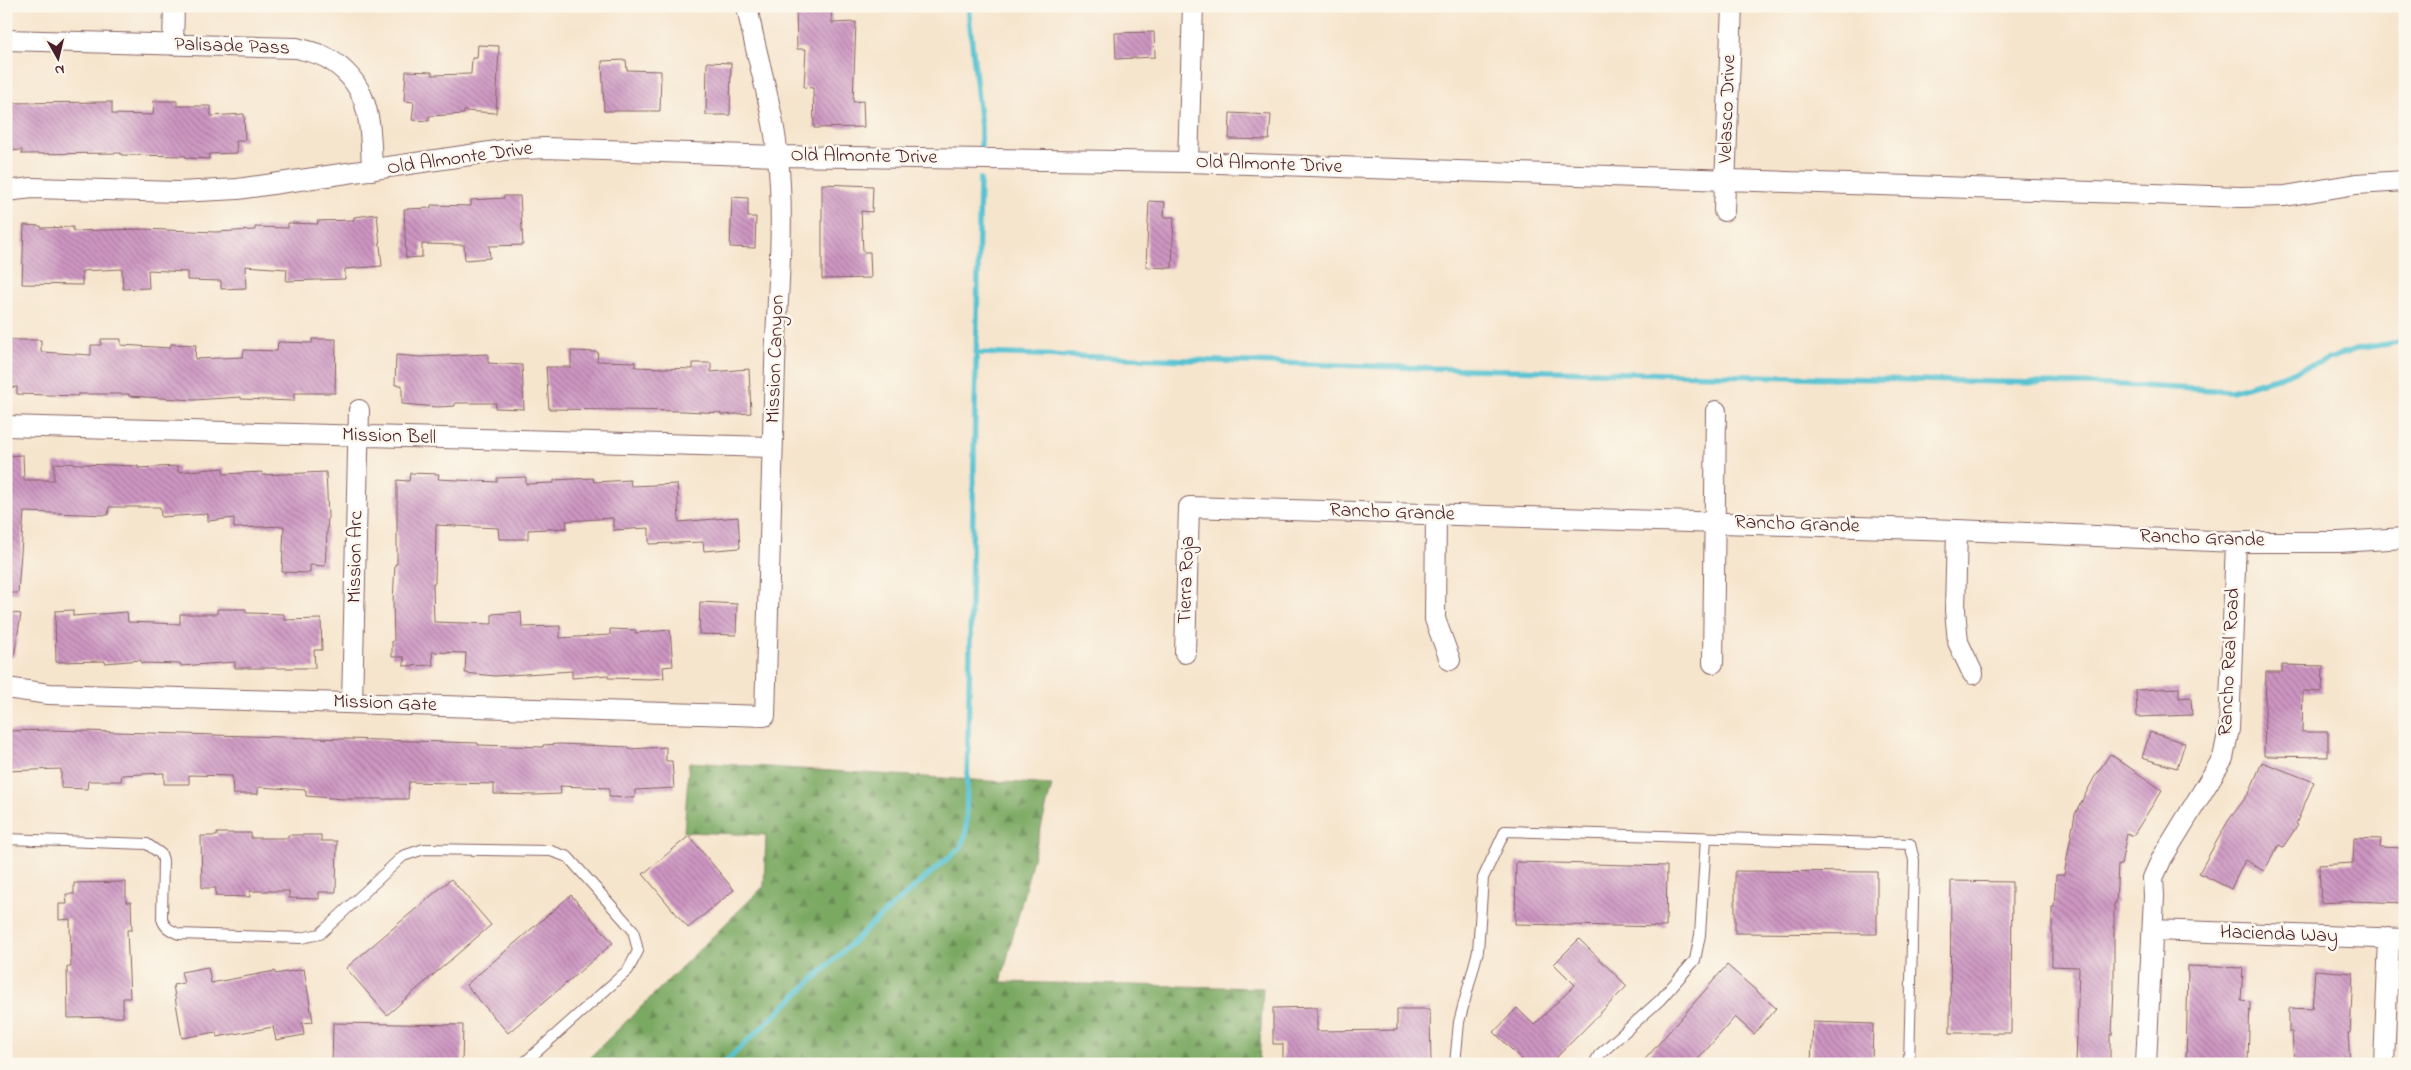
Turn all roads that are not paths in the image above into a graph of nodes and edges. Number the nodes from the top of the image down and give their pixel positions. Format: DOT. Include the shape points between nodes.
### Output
graph roads {
  1 [pos="174,6"];
  2 [pos="747,6"];
  3 [pos="1193,6"];
  4 [pos="1732,6"];
  5 [pos="6,40"];
  6 [pos="173,45"];
  7 [pos="778,156"];
  8 [pos="1188,162"];
  9 [pos="372,170"];
  10 [pos="1726,178"];
  11 [pos="2405,181"];
  12 [pos="6,191"];
  13 [pos="1724,211"];
  14 [pos="359,410"];
  15 [pos="1716,411"];
  16 [pos="6,426"];
  17 [pos="359,436"];
  18 [pos="772,447"];
  19 [pos="1189,507"];
  20 [pos="1436,515"];
  21 [pos="1716,522"];
  22 [pos="1957,530"];
  23 [pos="2405,538"];
  24 [pos="2236,542"];
  25 [pos="1185,653"];
  26 [pos="1450,660"];
  27 [pos="1713,663"];
  28 [pos="1973,674"];
  29 [pos="6,688"];
  30 [pos="352,703"];
  31 [pos="765,716"];
  32 [pos="1706,838"];
  33 [pos="6,839"];
  34 [pos="2153,930"];
  35 [pos="2397,939"];
  36 [pos="523,1064"];
  37 [pos="1456,1064"];
  38 [pos="1594,1064"];
  39 [pos="1909,1064"];
  40 [pos="2146,1064"];
  41 [pos="2384,1064"];
  1 -- 6 [label="street"];
  2 -- 7 [label="street, Mission Canyon"];
  3 -- 8 [label="street"];
  4 -- 10 [label="street, Velasco Drive"];
  5 -- 6 [label="street, Palisade Pass"];
  6 -- 9 [label="street, Palisade Pass" via="297,48 326,57 360,88 370,121"];
  7 -- 8 [label="street, Old Almonte Drive"];
  7 -- 9 [label="street, Old Almonte Drive" via="545,148 504,150"];
  7 -- 18 [label="street, Mission Canyon" via="781,232"];
  8 -- 10 [label="street, Old Almonte Drive"];
  9 -- 12 [label="street, Old Almonte Drive" via="228,190 32,188"];
  10 -- 11 [label="street, Old Almonte Drive" via="2241,197 2285,196 2356,184"];
  10 -- 13 [label="street, Velasco Drive"];
  14 -- 17 [label="street, Mission Arc"];
  15 -- 21 [label="street"];
  16 -- 17 [label="street, Mission Bell"];
  17 -- 18 [label="street, Mission Bell"];
  17 -- 30 [label="street, Mission Arc"];
  18 -- 31 [label="street, Mission Canyon"];
  19 -- 20 [label="street, Rancho Grande"];
  19 -- 25 [label="street, Tierra Roja"];
  20 -- 21 [label="street, Rancho Grande"];
  20 -- 26 [label="street" via="1435,619"];
  21 -- 22 [label="street, Rancho Grande"];
  21 -- 27 [label="street"];
  22 -- 24 [label="street, Rancho Grande"];
  22 -- 28 [label="street" via="1955,610 1958,642"];
  23 -- 24 [label="street, Rancho Grande"];
  24 -- 34 [label="street, Rancho Real Road" via="2229,730 2223,758 2153,878"];
  29 -- 30 [label="street, Mission Gate" via="49,694"];
  30 -- 31 [label="street, Mission Gate"];
  32 -- 37 [label="lane" via="1505,832 1483,878 1478,951 1459,1022"];
  32 -- 38 [label="lane" via="1700,935 1695,960 1660,1000 1598,1054"];
  32 -- 39 [label="lane" via="1910,844 1914,860"];
  33 -- 36 [label="lane" via="147,844 161,854 163,860 162,919 170,930 179,934 301,938 320,934 403,856 413,851 551,850 560,853 568,857 633,930 638,950 628,970"];
  34 -- 35 [label="street, Hacienda Way"];
  34 -- 40 [label="street, Rancho Real Road"];
  35 -- 41 [label="street"];
}
